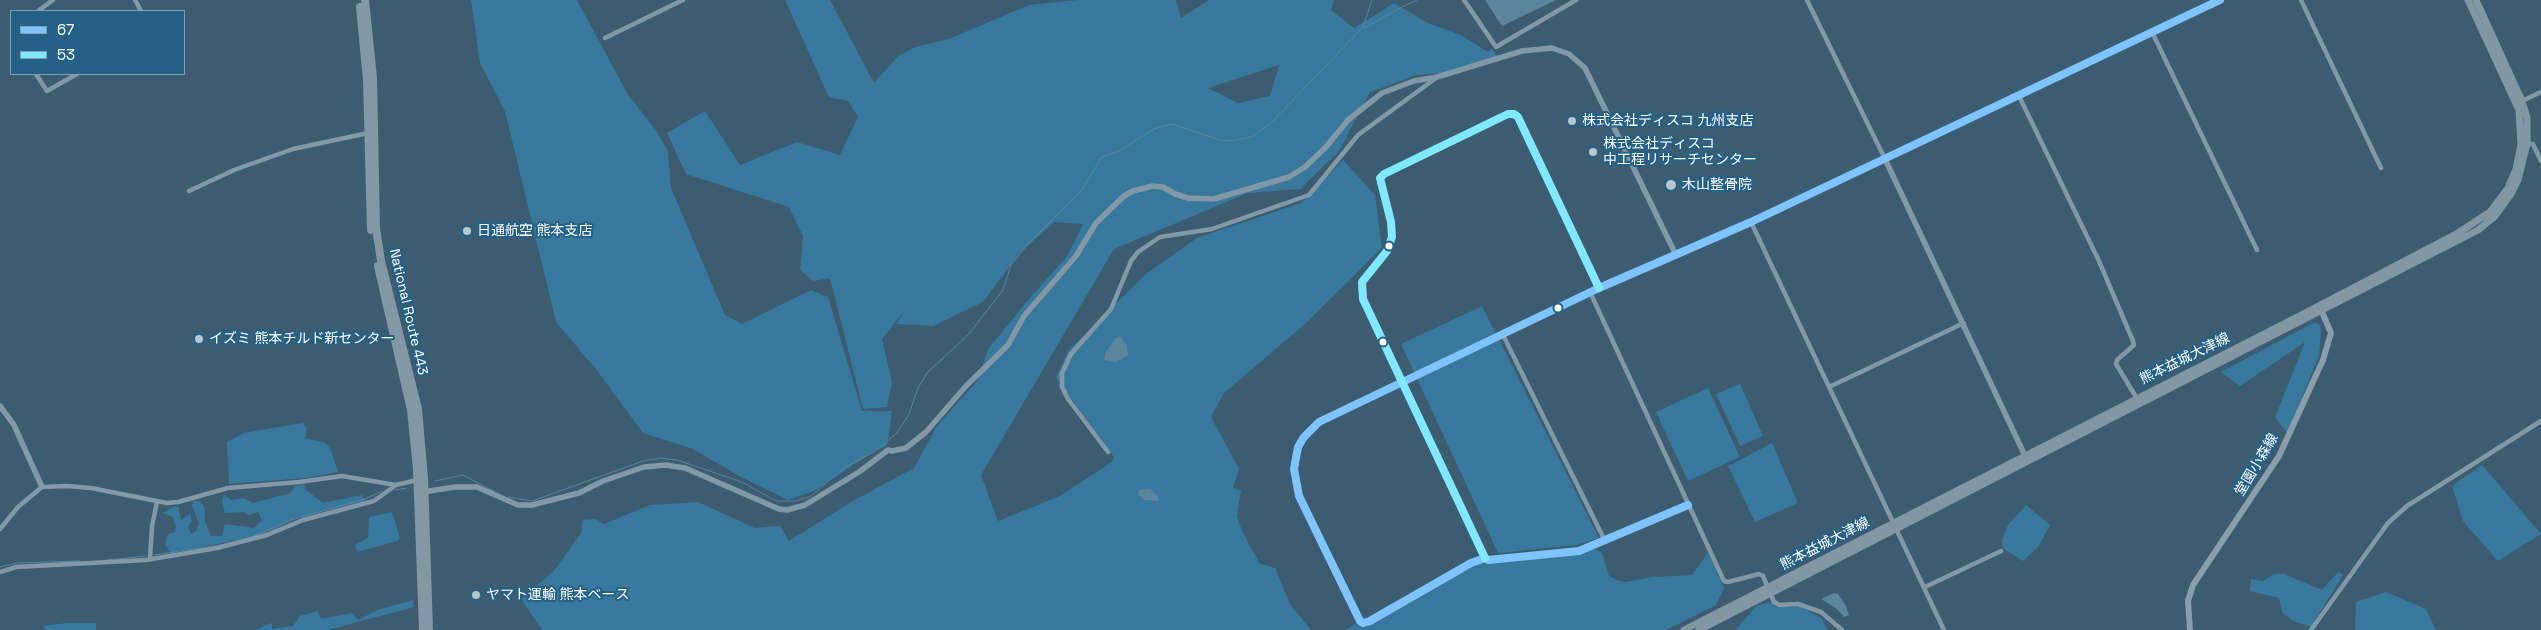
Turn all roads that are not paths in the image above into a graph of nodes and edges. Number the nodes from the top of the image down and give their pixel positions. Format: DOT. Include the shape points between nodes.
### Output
graph roads {
  1 [pos="54,0"];
  2 [pos="360,0"];
  3 [pos="365,0"];
  4 [pos="683,0"];
  5 [pos="1464,0"];
  6 [pos="1576,0"];
  7 [pos="1807,0"];
  8 [pos="2220,0"];
  9 [pos="2301,0"];
  10 [pos="2468,0"];
  11 [pos="2476,0"];
  12 [pos="39,10"];
  13 [pos="2152,32"];
  14 [pos="605,38"];
  15 [pos="37,75"];
  16 [pos="73,75"];
  17 [pos="1437,78"];
  18 [pos="2541,92"];
  19 [pos="2019,96"];
  20 [pos="2520,102"];
  21 [pos="368,133"];
  22 [pos="2527,144"];
  23 [pos="1885,159"];
  24 [pos="2541,161"];
  25 [pos="2381,168"];
  26 [pos="189,191"];
  27 [pos="1751,222"];
  28 [pos="2257,250"];
  29 [pos="1675,253"];
  30 [pos="1599,288"];
  31 [pos="1590,292"];
  32 [pos="2321,308"];
  33 [pos="1964,323"];
  34 [pos="1503,335"];
  35 [pos="1402,383"];
  36 [pos="1829,386"];
  37 [pos="2136,398"];
  38 [pos="0,406"];
  39 [pos="2541,421"];
  40 [pos="1108,452"];
  41 [pos="2027,460"];
  42 [pos="418,480"];
  43 [pos="396,485"];
  44 [pos="42,487"];
  45 [pos="421,493"];
  46 [pos="157,502"];
  47 [pos="1688,505"];
  48 [pos="1895,525"];
  49 [pos="0,529"];
  50 [pos="1606,541"];
  51 [pos="2001,550"];
  52 [pos="1485,558"];
  53 [pos="150,559"];
  54 [pos="0,572"];
  55 [pos="1925,587"];
  56 [pos="423,630"];
  57 [pos="429,630"];
  58 [pos="1684,630"];
  59 [pos="1699,630"];
  60 [pos="1842,630"];
  61 [pos="1944,630"];
  62 [pos="2190,630"];
  63 [pos="2311,630"];
  1 -- 12 [label="street"];
  2 -- 21 [label="highway, National Route 443"];
  3 -- 45 [label="highway, National Route 443" via="373,78 376,228 381,261 418,409"];
  4 -- 14 [label="street"];
  5 -- 6 [label="street" via="1496,47"];
  7 -- 23 [label="street"];
  8 -- 13 [label="street"];
  9 -- 25 [label="street"];
  10 -- 20 [label="main road, 熊本益城大津線"];
  11 -- 20 [label="main road, 熊本益城大津線"];
  13 -- 19 [label="street"];
  13 -- 28 [label="street"];
  15 -- 16 [label="street" via="47,92"];
  17 -- 29 [label="street" via="1533,49 1552,48 1578,61 1592,79"];
  17 -- 40 [label="street" via="1358,136 1309,195 1212,229 1160,237 1138,252 1111,309 1071,354 1062,373 1062,387 1068,399"];
  17 -- 45 [label="street" via="1414,80 1382,93 1348,120 1305,167 1289,177 1214,199 1188,198 1153,186 1124,196 1096,223 1076,256 1024,316 1008,345 926,432 906,448 888,450 805,505 779,509 686,468 666,465 644,467 602,481 579,493 532,505 518,505 477,487"];
  18 -- 20 [label="street"];
  19 -- 23 [label="street"];
  19 -- 37 [label="street" via="2099,261 2133,341 2134,345 2116,364"];
  20 -- 22 [label="main road, 熊本益城大津線" via="2526,118"];
  20 -- 32 [label="main road, 熊本益城大津線" via="2521,145 2516,169 2508,188 2490,212"];
  21 -- 26 [label="street" via="293,149 234,170"];
  21 -- 42 [label="highway, National Route 443" via="371,228 411,410"];
  22 -- 24 [label="street" via="2532,144"];
  22 -- 32 [label="main road, 熊本益城大津線" via="2511,194 2495,216 2478,230"];
  23 -- 27 [label="street"];
  23 -- 33 [label="street"];
  27 -- 29 [label="street"];
  27 -- 36 [label="street"];
  29 -- 30 [label="street"];
  30 -- 31 [label="street"];
  30 -- 35 [label="street" via="1518,117 1508,114 1380,178 1392,222 1392,237 1387,251 1362,282 1360,290"];
  31 -- 34 [label="street"];
  31 -- 47 [label="street"];
  32 -- 37 [label="main road, 熊本益城大津線"];
  32 -- 41 [label="main road, 熊本益城大津線"];
  32 -- 62 [label="main road, 堂園小森線" via="2331,333 2313,386 2268,475 2192,585 2188,602"];
  33 -- 36 [label="street"];
  33 -- 41 [label="street"];
  34 -- 35 [label="street"];
  34 -- 50 [label="street"];
  35 -- 52 [label="street"];
  35 -- 52 [label="street" via="1319,422 1304,438 1298,447 1294,469 1299,496 1363,623"];
  36 -- 48 [label="street"];
  37 -- 41 [label="main road, 熊本益城大津線"];
  38 -- 44 [label="street" via="14,425"];
  39 -- 63 [label="street" via="2407,506 2388,523"];
  41 -- 48 [label="main road, 熊本益城大津線"];
  42 -- 43 [label="street"];
  42 -- 45 [label="highway, National Route 443"];
  43 -- 46 [label="street" via="342,476 228,488 178,502"];
  43 -- 53 [label="street" via="374,501 303,520 267,535 217,548"];
  44 -- 46 [label="street" via="91,488"];
  44 -- 49 [label="street" via="18,507"];
  45 -- 56 [label="highway, National Route 443"];
  45 -- 57 [label="highway, National Route 443"];
  46 -- 53 [label="street"];
  47 -- 50 [label="street"];
  47 -- 60 [label="street, bridge" via="1724,581 1759,574 1774,602 1779,605 1798,604 1821,612"];
  48 -- 55 [label="street"];
  48 -- 58 [label="main road, 熊本益城大津線"];
  48 -- 59 [label="main road, 熊本益城大津線"];
  50 -- 52 [label="street" via="1579,551"];
  51 -- 55 [label="street"];
  53 -- 54 [label="street" via="16,567"];
  55 -- 61 [label="street"];
}
